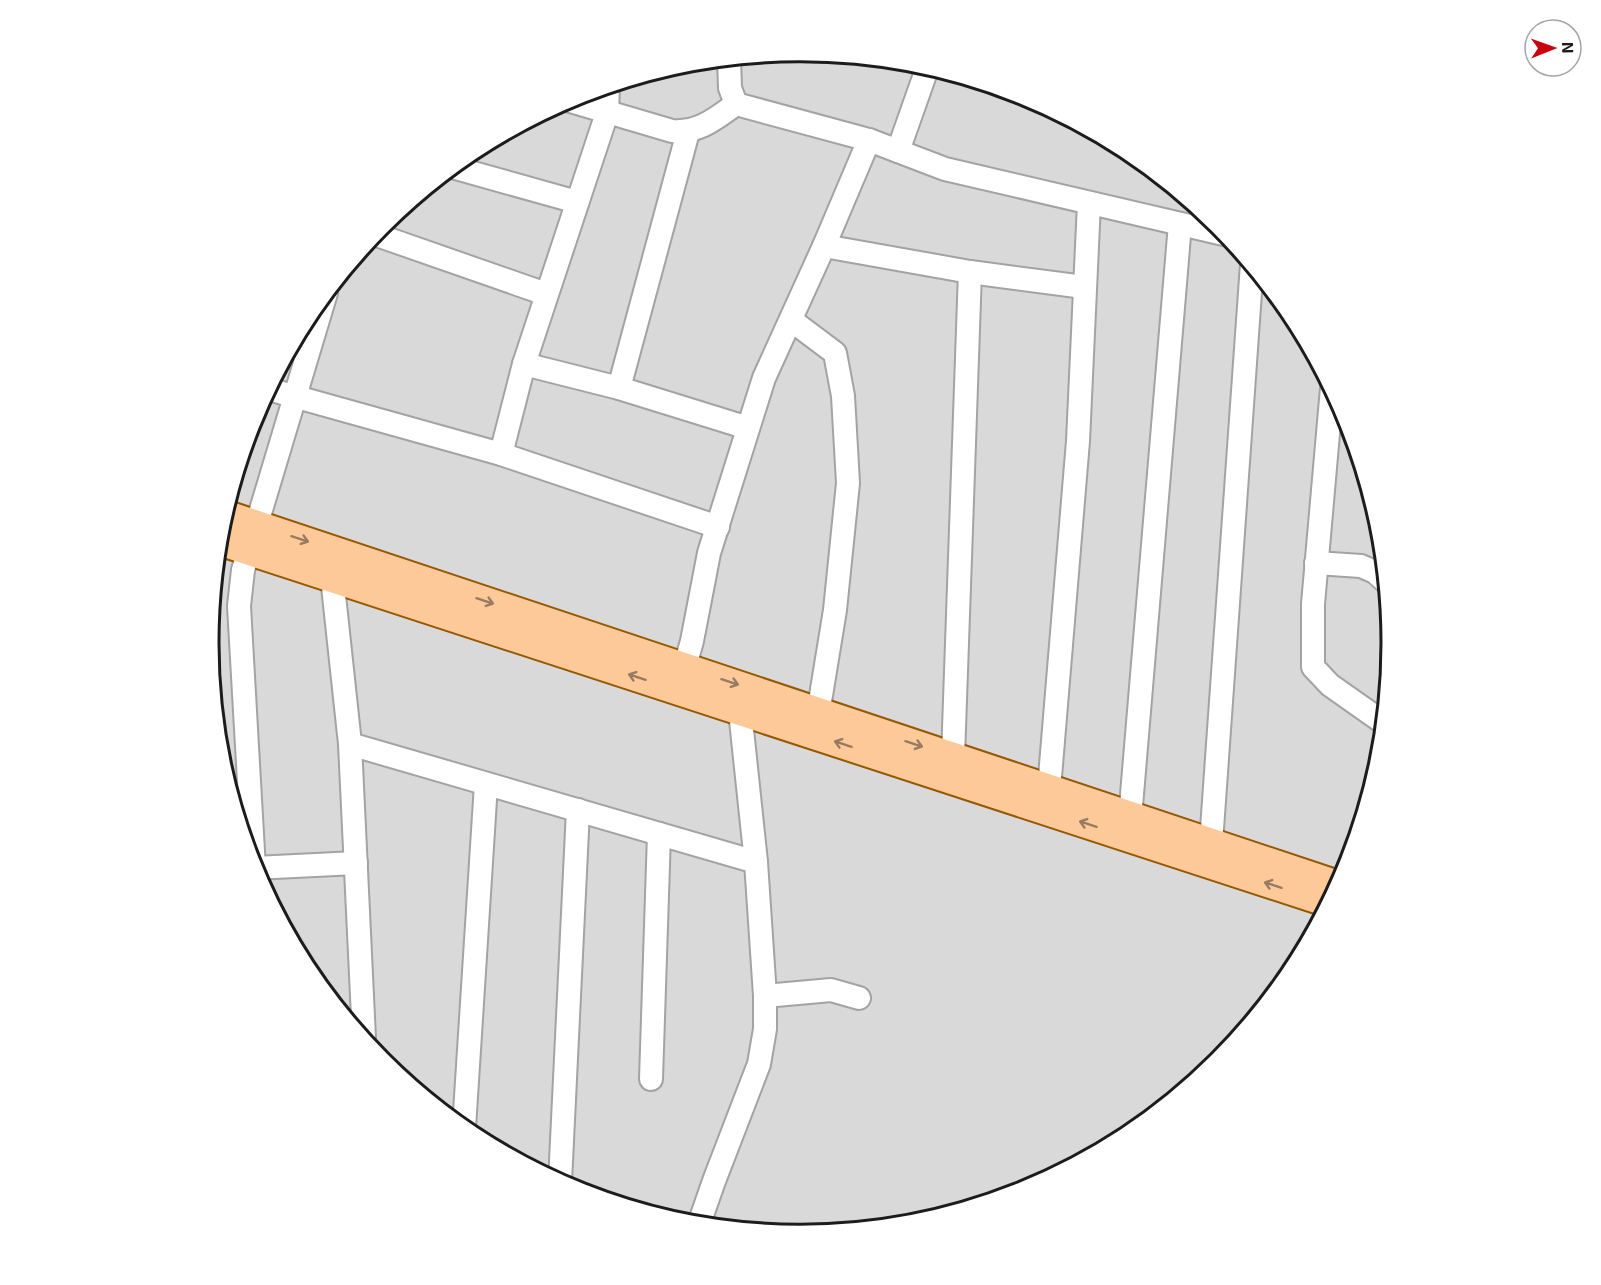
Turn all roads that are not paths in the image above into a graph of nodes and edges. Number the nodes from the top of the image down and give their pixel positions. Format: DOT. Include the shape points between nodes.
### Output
graph roads {
  1 [pos="729,66"];
  2 [pos="925,75"];
  3 [pos="608,94"];
  4 [pos="582,104"];
  5 [pos="736,104"];
  6 [pos="607,112"];
  7 [pos="688,132"];
  8 [pos="869,140"];
  9 [pos="898,151"];
  10 [pos="463,170"];
  11 [pos="577,202"];
  12 [pos="1089,203"];
  13 [pos="1180,224"];
  14 [pos="1210,231"];
  15 [pos="385,238"];
  16 [pos="824,246"];
  17 [pos="970,272"];
  18 [pos="1251,277"];
  19 [pos="1084,287"];
  20 [pos="546,294"];
  21 [pos="318,319"];
  22 [pos="791,320"];
  23 [pos="524,364"];
  24 [pos="619,388"];
  25 [pos="277,391"];
  26 [pos="294,396"];
  27 [pos="1330,405"];
  28 [pos="748,428"];
  29 [pos="501,454"];
  30 [pos="233,521"];
  31 [pos="718,527"];
  32 [pos="253,538"];
  33 [pos="229,540"];
  34 [pos="1316,563"];
  35 [pos="1378,574"];
  36 [pos="332,577"];
  37 [pos="682,679"];
  38 [pos="740,711"];
  39 [pos="1377,718"];
  40 [pos="817,723"];
  41 [pos="350,744"];
  42 [pos="953,757"];
  43 [pos="486,784"];
  44 [pos="1049,789"];
  45 [pos="578,810"];
  46 [pos="1130,827"];
  47 [pos="252,834"];
  48 [pos="659,834"];
  49 [pos="1211,843"];
  50 [pos="356,862"];
  51 [pos="756,862"];
  52 [pos="265,868"];
  53 [pos="1329,882"];
  54 [pos="1321,900"];
  55 [pos="765,996"];
  56 [pos="859,998"];
  57 [pos="363,1025"];
  58 [pos="651,1080"];
  59 [pos="465,1116"];
  60 [pos="561,1171"];
  61 [pos="702,1215"];
  1 -- 5 [label="street" via="730,88"];
  2 -- 9 [label="street"];
  3 -- 6 [label="street"];
  4 -- 6 [label="street"];
  5 -- 7 [label="street"];
  5 -- 8 [label="street"];
  6 -- 7 [label="street"];
  6 -- 11 [label="street"];
  7 -- 24 [label="street"];
  8 -- 9 [label="street"];
  8 -- 16 [label="street"];
  9 -- 12 [label="street" via="945,169"];
  10 -- 11 [label="street"];
  11 -- 20 [label="street"];
  12 -- 13 [label="street"];
  12 -- 19 [label="street"];
  13 -- 14 [label="street"];
  13 -- 46 [label="street"];
  15 -- 20 [label="street"];
  16 -- 17 [label="street"];
  16 -- 22 [label="street"];
  17 -- 19 [label="street"];
  17 -- 42 [label="street"];
  18 -- 49 [label="street"];
  19 -- 44 [label="street" via="1078,441"];
  20 -- 23 [label="street"];
  21 -- 26 [label="street"];
  22 -- 28 [label="street" via="764,378"];
  22 -- 40 [label="street" via="835,353 843,396 848,483 835,610"];
  23 -- 24 [label="street"];
  23 -- 29 [label="street"];
  24 -- 28 [label="street"];
  25 -- 26 [label="street"];
  26 -- 29 [label="street"];
  26 -- 32 [label="street"];
  27 -- 34 [label="street"];
  28 -- 31 [label="street"];
  29 -- 31 [label="street"];
  30 -- 32 [label="main road"];
  31 -- 37 [label="street"];
  32 -- 33 [label="main road"];
  32 -- 36 [label="main road"];
  32 -- 37 [label="main road, one-way"];
  32 -- 47 [label="street" via="243,570 239,606"];
  34 -- 35 [label="street" via="1361,566"];
  34 -- 39 [label="street" via="1313,667 1330,685"];
  37 -- 36 [label="main road, one-way"];
  36 -- 41 [label="street"];
  37 -- 38 [label="main road"];
  37 -- 40 [label="main road, one-way"];
  38 -- 40 [label="main road"];
  38 -- 51 [label="street"];
  40 -- 42 [label="main road, one-way"];
  46 -- 40 [label="main road, one-way"];
  41 -- 43 [label="street"];
  41 -- 50 [label="street"];
  42 -- 44 [label="main road"];
  43 -- 45 [label="street"];
  43 -- 59 [label="street"];
  44 -- 46 [label="main road"];
  45 -- 48 [label="street"];
  45 -- 60 [label="street"];
  46 -- 49 [label="main road"];
  54 -- 46 [label="main road, one-way"];
  48 -- 51 [label="street"];
  48 -- 58 [label="street"];
  49 -- 53 [label="main road"];
  50 -- 52 [label="street"];
  50 -- 57 [label="street"];
  51 -- 55 [label="street"];
  55 -- 56 [label="street" via="831,990"];
  55 -- 61 [label="street" via="759,1064"];
}
